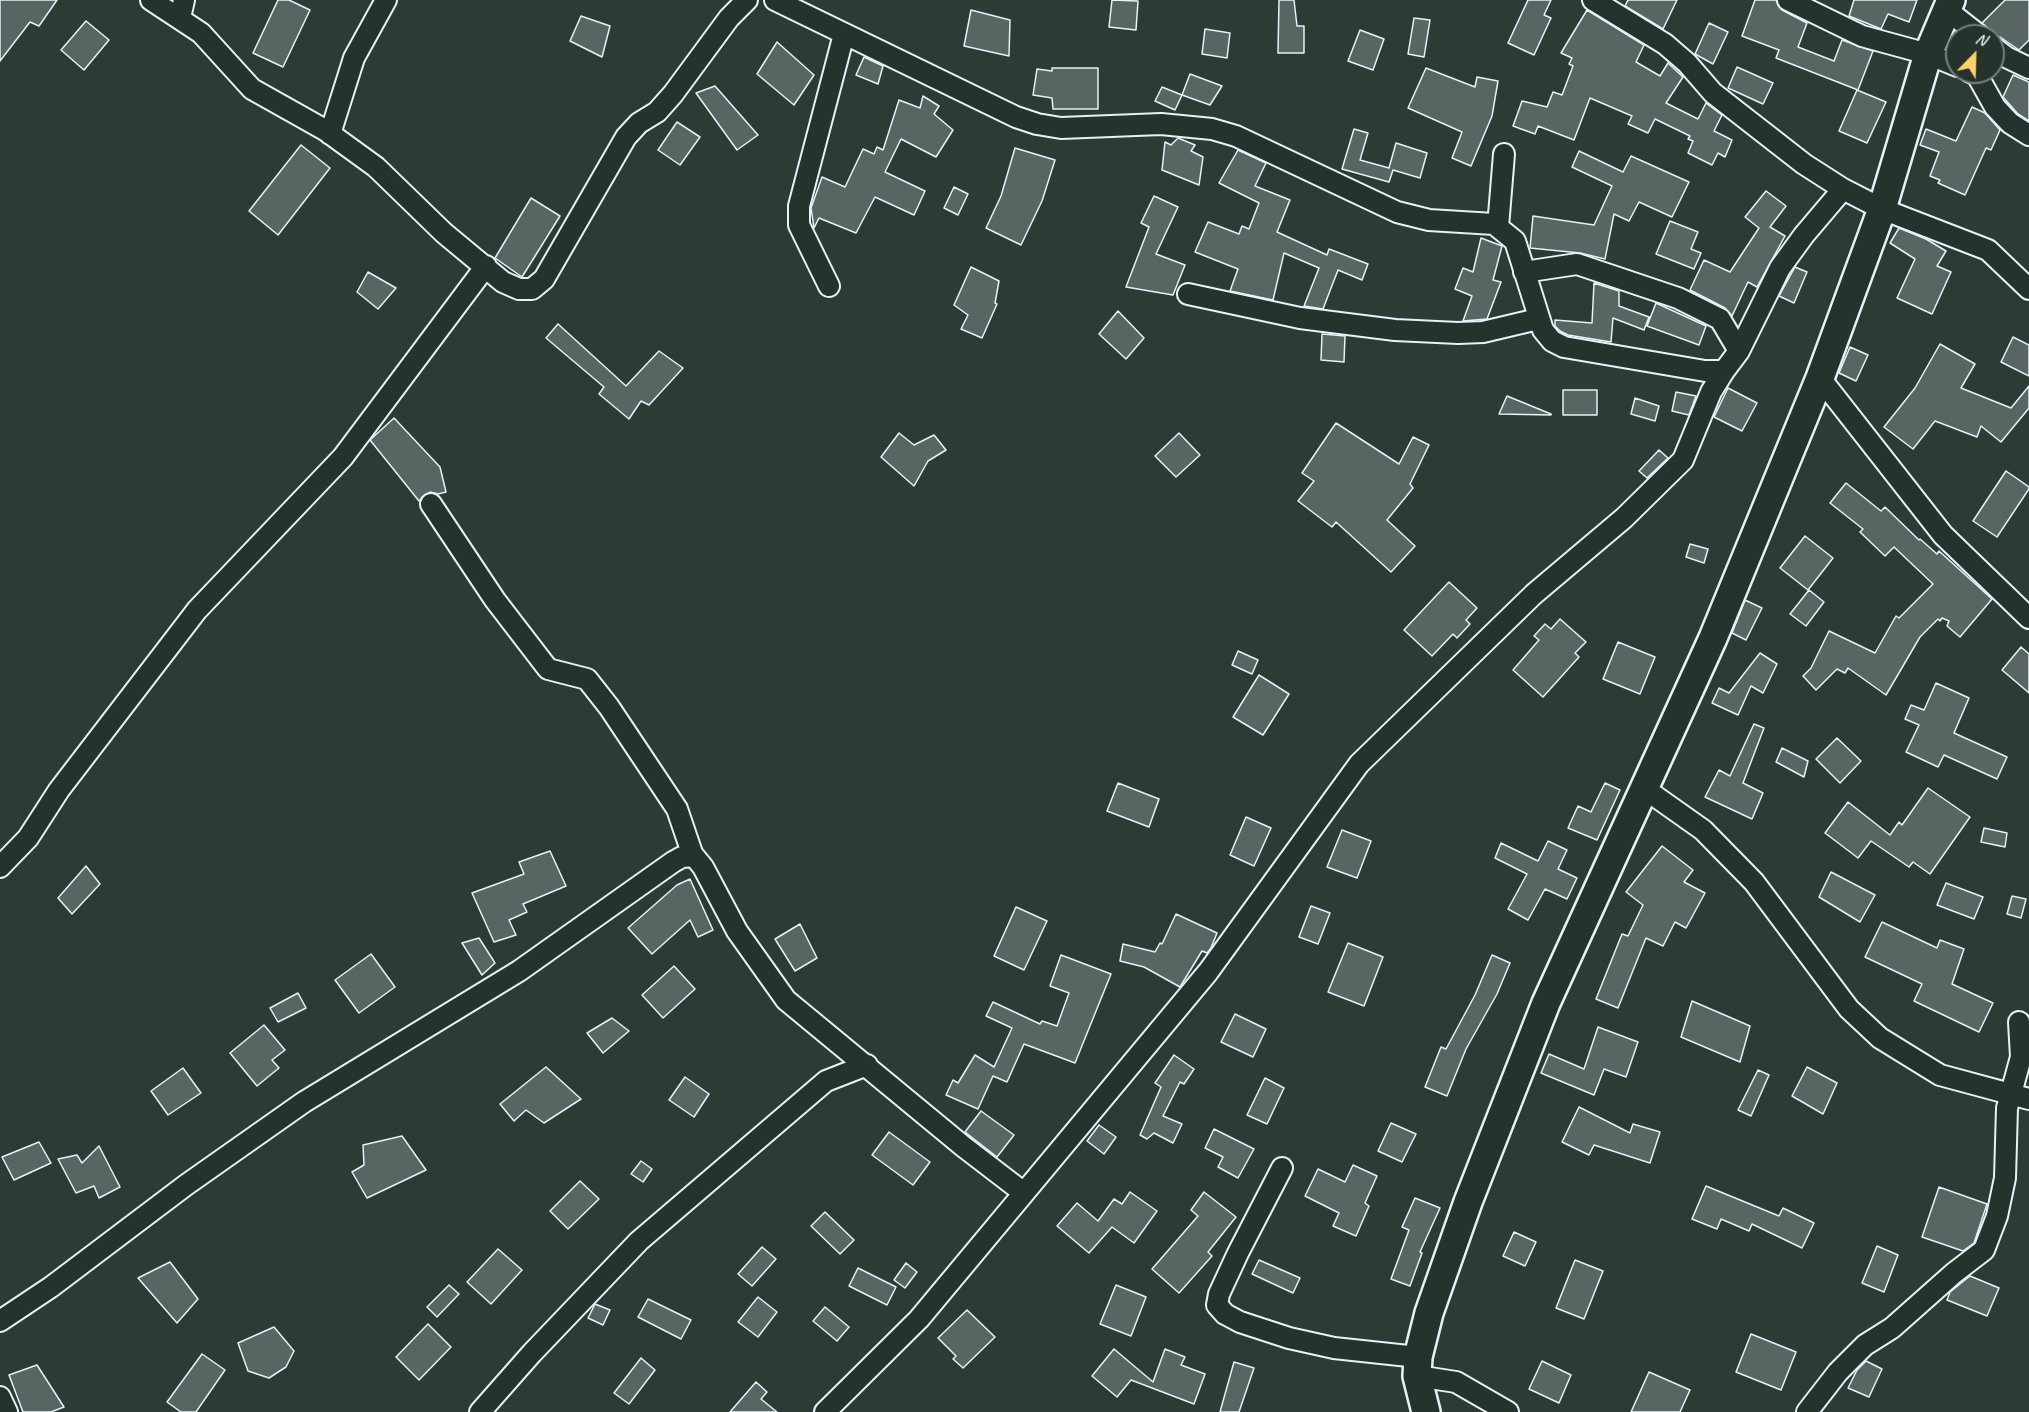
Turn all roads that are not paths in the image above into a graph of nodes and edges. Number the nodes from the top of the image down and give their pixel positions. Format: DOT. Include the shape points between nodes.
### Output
graph roads {
  1 [pos="151,0"];
  2 [pos="386,0"];
  3 [pos="747,0"];
  4 [pos="775,0"];
  5 [pos="1593,0"];
  6 [pos="1788,0"];
  7 [pos="1949,5"];
  8 [pos="182,9"];
  9 [pos="1968,24"];
  10 [pos="844,34"];
  11 [pos="1928,54"];
  12 [pos="2005,56"];
  13 [pos="1945,61"];
  14 [pos="2029,68"];
  15 [pos="1982,84"];
  16 [pos="330,134"];
  17 [pos="2029,135"];
  18 [pos="1504,154"];
  19 [pos="1843,189"];
  20 [pos="1882,209"];
  21 [pos="1498,227"];
  22 [pos="486,266"];
  23 [pos="1524,273"];
  24 [pos="829,286"];
  25 [pos="2029,289"];
  26 [pos="1188,294"];
  27 [pos="1538,319"];
  28 [pos="1739,351"];
  29 [pos="1724,371"];
  30 [pos="1820,378"];
  31 [pos="431,504"];
  32 [pos="2029,618"];
  33 [pos="1645,789"];
  34 [pos="693,856"];
  35 [pos="0,867"];
  36 [pos="2019,1022"];
  37 [pos="867,1065"];
  38 [pos="2020,1097"];
  39 [pos="1282,1168"];
  40 [pos="1024,1193"];
  41 [pos="0,1321"];
  42 [pos="1417,1366"];
  43 [pos="0,1397"];
  44 [pos="7,1412"];
  45 [pos="480,1412"];
  46 [pos="825,1412"];
  47 [pos="1426,1412"];
  48 [pos="1508,1412"];
  49 [pos="1807,1412"];
  1 -- 8 [label="street"];
  2 -- 16 [label="street" via="354,58"];
  3 -- 22 [label="street" via="665,103 626,137 544,279 532,289 519,289 503,282"];
  4 -- 10 [label="street"];
  5 -- 19 [label="street" via="1665,44 1732,109"];
  6 -- 11 [label="street" via="1862,36"];
  7 -- 9 [label="street"];
  7 -- 11 [label="street"];
  8 -- 16 [label="street" via="252,89"];
  10 -- 21 [label="street" via="1037,124 1061,128 1161,124 1212,129 1236,136 1397,212 1429,220 1482,222"];
  10 -- 24 [label="street" via="799,206 799,225"];
  11 -- 13 [label="street"];
  11 -- 20 [label="street"];
  12 -- 14 [label="street"];
  15 -- 17 [label="street" via="1995,107"];
  16 -- 22 [label="street" via="376,167 444,233"];
  18 -- 21 [label="street"];
  19 -- 20 [label="street"];
  19 -- 28 [label="street" via="1780,268"];
  20 -- 25 [label="street" via="1988,250"];
  20 -- 30 [label="street"];
  21 -- 23 [label="street" via="1515,241"];
  22 -- 35 [label="street" via="343,457 197,610 59,790 28,838"];
  23 -- 27 [label="street"];
  23 -- 28 [label="street" via="1577,264 1678,298 1720,319"];
  26 -- 27 [label="street" via="1300,318 1395,330 1483,332"];
  27 -- 29 [label="street" via="1552,341 1564,347"];
  28 -- 29 [label="street"];
  29 -- 40 [label="street" via="1683,460 1624,518 1534,594 1359,764 1208,972"];
  30 -- 32 [label="street" via="1943,535"];
  30 -- 33 [label="street" via="1713,638"];
  31 -- 34 [label="street" via="495,600 548,669 587,678 609,707 677,809"];
  33 -- 38 [label="street" via="1703,830 1754,882 1849,1009 1880,1038 1941,1075"];
  33 -- 42 [label="street" via="1502,1108 1429,1313"];
  34 -- 37 [label="street" via="703,867 737,931 786,999"];
  34 -- 41 [label="street" via="682,857 519,970 304,1102"];
  36 -- 38 [label="street"];
  37 -- 40 [label="street"];
  37 -- 45 [label="street" via="826,1081 639,1241"];
  38 -- 49 [label="street" via="2007,1108 2006,1178 1984,1250 1892,1328 1864,1345"];
  39 -- 42 [label="street" via="1216,1305 1240,1322 1289,1338"];
  40 -- 46 [label="street" via="919,1319"];
  42 -- 47 [label="street"];
  42 -- 48 [label="street" via="1456,1382"];
  43 -- 44 [label="street"];
}
